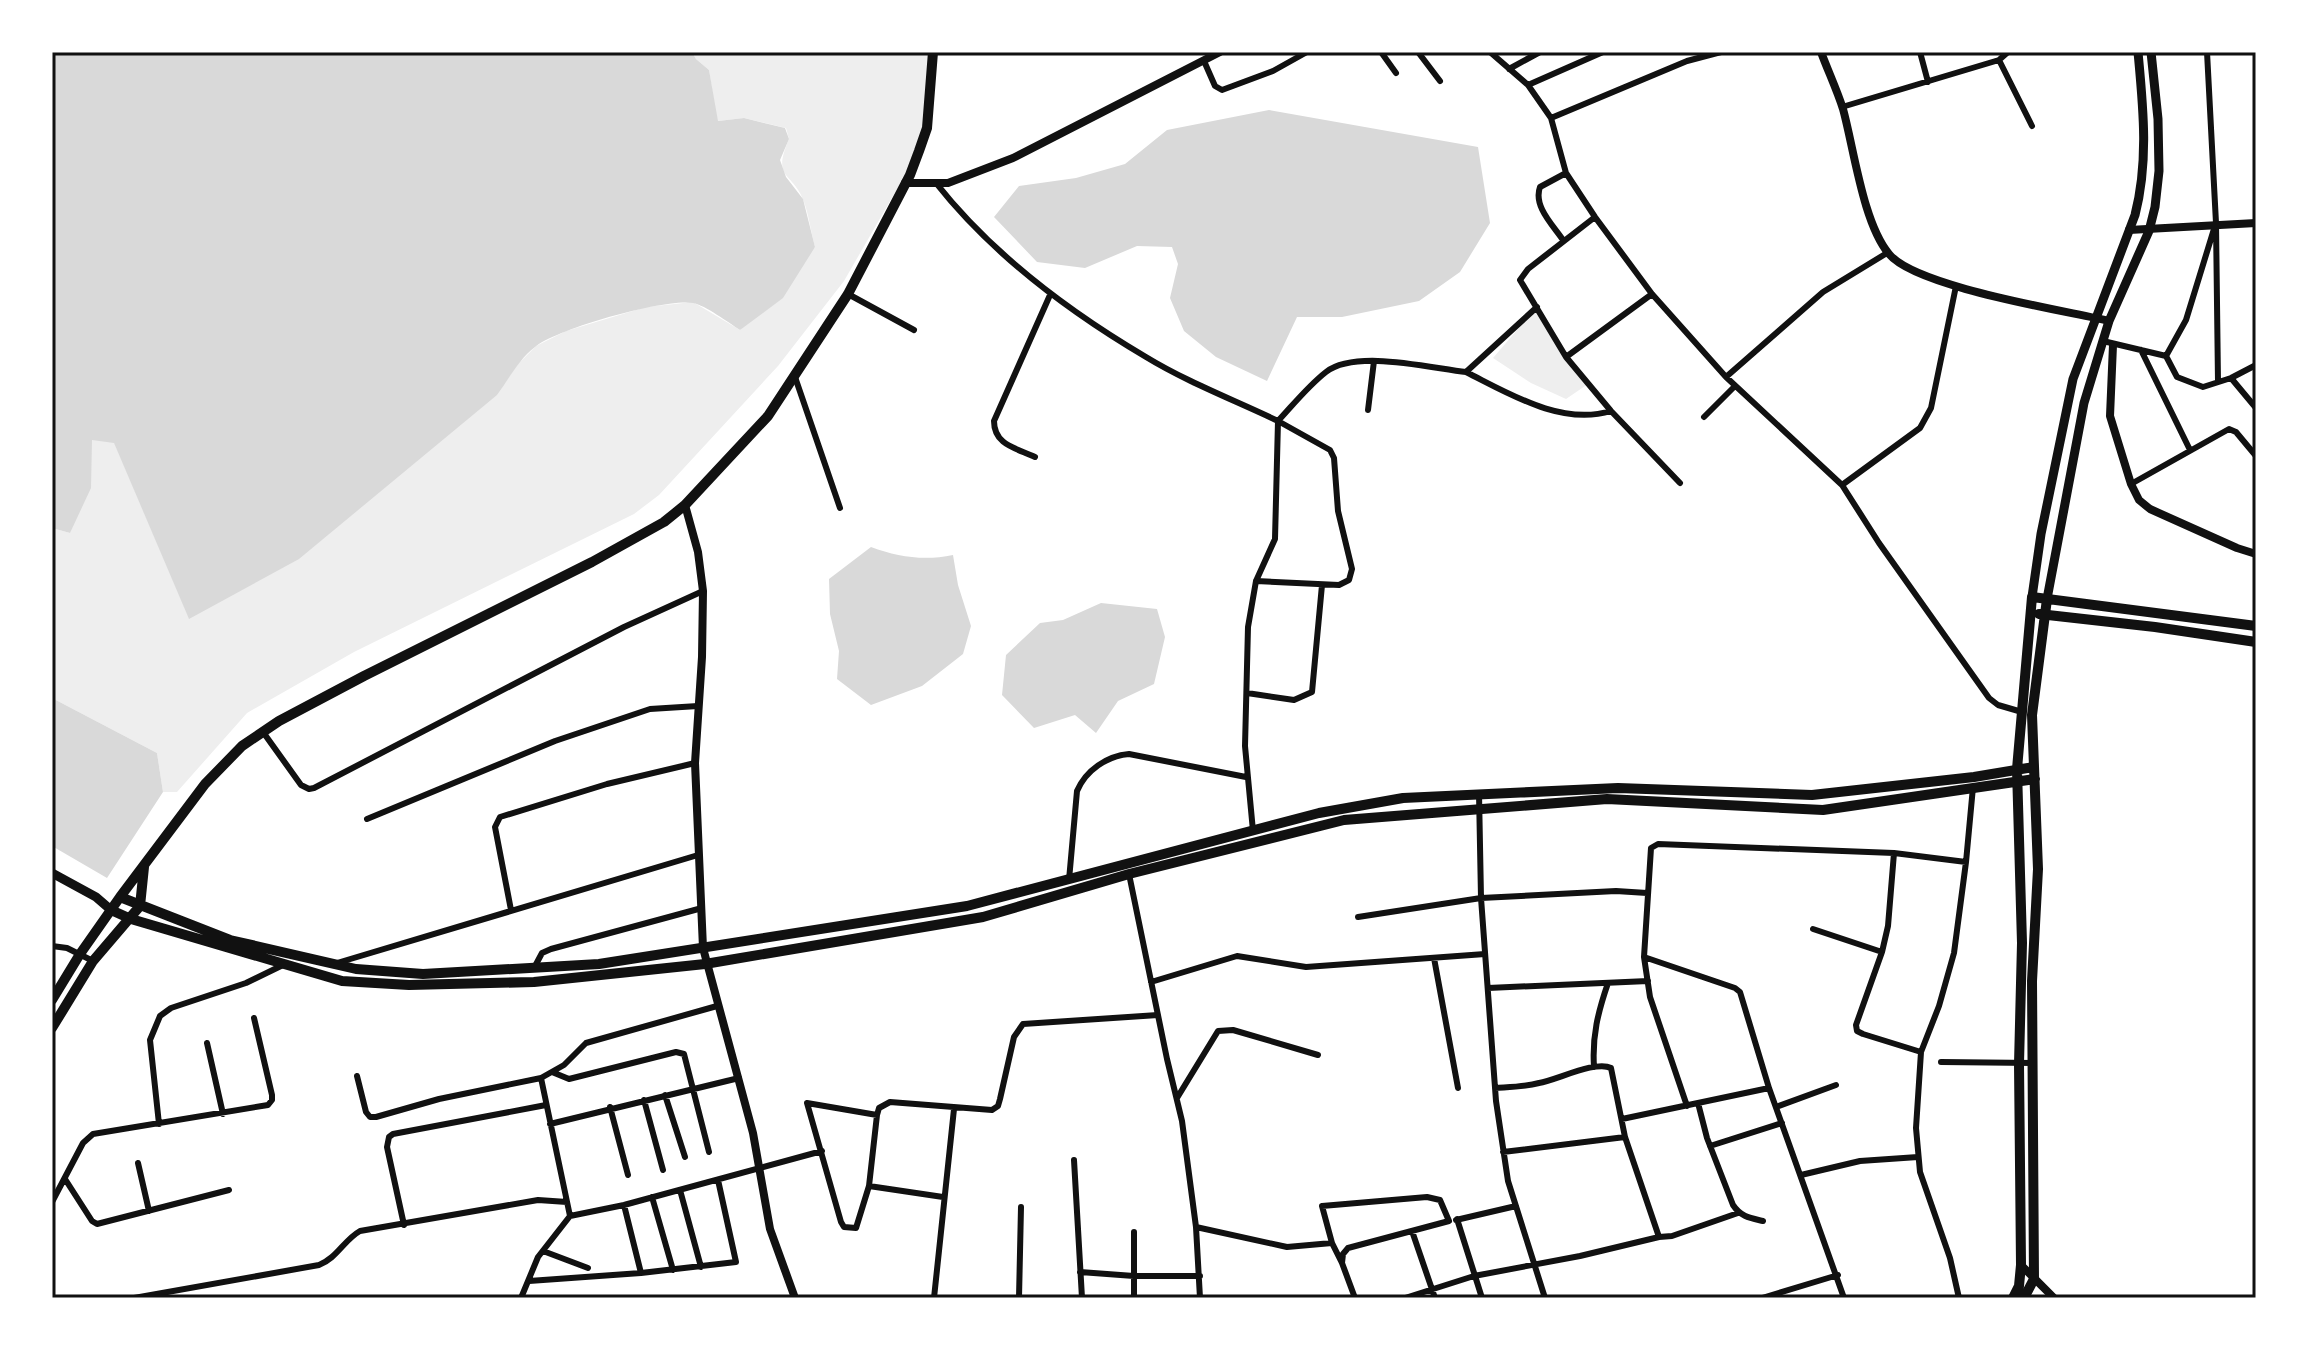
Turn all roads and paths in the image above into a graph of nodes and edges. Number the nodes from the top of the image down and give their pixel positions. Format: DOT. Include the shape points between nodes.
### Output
graph roads {
  1 [pos="1220,52"];
  2 [pos="1307,52"];
  3 [pos="1381,52"];
  4 [pos="1418,52"];
  5 [pos="1490,52"];
  6 [pos="1540,52"];
  7 [pos="1603,52"];
  8 [pos="1721,52"];
  9 [pos="1821,52"];
  10 [pos="1920,52"];
  11 [pos="2008,52"];
  12 [pos="2138,52"];
  13 [pos="2151,52"];
  14 [pos="2207,52"];
  15 [pos="935,53"];
  16 [pos="1999,60"];
  17 [pos="1204,61"];
  18 [pos="1509,69"];
  19 [pos="1396,73"];
  20 [pos="1440,81"];
  21 [pos="1928,82"];
  22 [pos="1528,85"];
  23 [pos="1842,107"];
  24 [pos="1551,118"];
  25 [pos="2032,126"];
  26 [pos="1566,173"];
  27 [pos="905,183"];
  28 [pos="936,183"];
  29 [pos="1595,217"];
  30 [pos="2216,223"];
  31 [pos="2256,223"];
  32 [pos="2129,230"];
  33 [pos="2149,231"];
  34 [pos="1563,240"];
  35 [pos="1887,253"];
  36 [pos="1956,286"];
  37 [pos="848,294"];
  38 [pos="1652,294"];
  39 [pos="1050,295"];
  40 [pos="1537,307"];
  41 [pos="2096,318"];
  42 [pos="2109,321"];
  43 [pos="914,330"];
  44 [pos="2108,343"];
  45 [pos="2141,350"];
  46 [pos="2166,356"];
  47 [pos="1566,357"];
  48 [pos="1374,361"];
  49 [pos="2256,365"];
  50 [pos="1466,372"];
  51 [pos="795,377"];
  52 [pos="1726,377"];
  53 [pos="2231,378"];
  54 [pos="2218,382"];
  55 [pos="1735,386"];
  56 [pos="2256,408"];
  57 [pos="1368,410"];
  58 [pos="1611,411"];
  59 [pos="1704,417"];
  60 [pos="1278,421"];
  61 [pos="2190,450"];
  62 [pos="2256,456"];
  63 [pos="1035,457"];
  64 [pos="1680,483"];
  65 [pos="2131,484"];
  66 [pos="1842,485"];
  67 [pos="685,505"];
  68 [pos="840,508"];
  69 [pos="2256,554"];
  70 [pos="1256,581"];
  71 [pos="1322,585"];
  72 [pos="703,591"];
  73 [pos="2032,597"];
  74 [pos="2047,599"];
  75 [pos="2029,613"];
  76 [pos="2044,615"];
  77 [pos="2256,626"];
  78 [pos="2256,642"];
  79 [pos="1247,693"];
  80 [pos="698,706"];
  81 [pos="2020,711"];
  82 [pos="2032,715"];
  83 [pos="263,732"];
  84 [pos="695,763"];
  85 [pos="2017,769"];
  86 [pos="2035,773"];
  87 [pos="1246,777"];
  88 [pos="2017,781"];
  89 [pos="1973,783"];
  90 [pos="1479,793"];
  91 [pos="1480,808"];
  92 [pos="367,819"];
  93 [pos="1253,830"];
  94 [pos="1256,842"];
  95 [pos="1894,853"];
  96 [pos="698,855"];
  97 [pos="1966,862"];
  98 [pos="144,867"];
  99 [pos="1128,869"];
  100 [pos="52,873"];
  101 [pos="1069,880"];
  102 [pos="1647,893"];
  103 [pos="96,897"];
  104 [pos="120,897"];
  105 [pos="1481,898"];
  106 [pos="140,906"];
  107 [pos="702,908"];
  108 [pos="111,910"];
  109 [pos="511,910"];
  110 [pos="1358,917"];
  111 [pos="131,919"];
  112 [pos="1813,929"];
  113 [pos="52,946"];
  114 [pos="703,948"];
  115 [pos="1882,952"];
  116 [pos="80,954"];
  117 [pos="1485,954"];
  118 [pos="1644,957"];
  119 [pos="1434,958"];
  120 [pos="93,961"];
  121 [pos="705,964"];
  122 [pos="283,965"];
  123 [pos="331,965"];
  124 [pos="534,968"];
  125 [pos="1648,981"];
  126 [pos="1151,982"];
  127 [pos="1608,983"];
  128 [pos="1488,988"];
  129 [pos="52,1000"];
  130 [pos="717,1006"];
  131 [pos="1158,1015"];
  132 [pos="254,1018"];
  133 [pos="52,1028"];
  134 [pos="207,1043"];
  135 [pos="1921,1052"];
  136 [pos="1318,1055"];
  137 [pos="1941,1062"];
  138 [pos="2033,1063"];
  139 [pos="2019,1064"];
  140 [pos="1594,1067"];
  141 [pos="552,1072"];
  142 [pos="357,1076"];
  143 [pos="541,1078"];
  144 [pos="739,1078"];
  145 [pos="1836,1085"];
  146 [pos="1458,1088"];
  147 [pos="1495,1088"];
  148 [pos="1769,1088"];
  149 [pos="692,1089"];
  150 [pos="665,1095"];
  151 [pos="1177,1098"];
  152 [pos="644,1100"];
  153 [pos="1698,1103"];
  154 [pos="546,1105"];
  155 [pos="1687,1106"];
  156 [pos="610,1107"];
  157 [pos="1776,1107"];
  158 [pos="954,1109"];
  159 [pos="223,1114"];
  160 [pos="877,1115"];
  161 [pos="1622,1119"];
  162 [pos="1782,1123"];
  163 [pos="159,1124"];
  164 [pos="550,1124"];
  165 [pos="1625,1137"];
  166 [pos="1710,1146"];
  167 [pos="822,1151"];
  168 [pos="709,1152"];
  169 [pos="1503,1152"];
  170 [pos="685,1157"];
  171 [pos="1918,1157"];
  172 [pos="1074,1160"];
  173 [pos="138,1163"];
  174 [pos="760,1167"];
  175 [pos="663,1170"];
  176 [pos="628,1175"];
  177 [pos="1801,1175"];
  178 [pos="64,1178"];
  179 [pos="718,1180"];
  180 [pos="869,1186"];
  181 [pos="229,1190"];
  182 [pos="680,1190"];
  183 [pos="652,1197"];
  184 [pos="943,1197"];
  185 [pos="52,1202"];
  186 [pos="567,1202"];
  187 [pos="624,1205"];
  188 [pos="1516,1206"];
  189 [pos="1021,1207"];
  190 [pos="149,1211"];
  191 [pos="1738,1213"];
  192 [pos="570,1216"];
  193 [pos="1457,1219"];
  194 [pos="1449,1221"];
  195 [pos="1763,1221"];
  196 [pos="404,1225"];
  197 [pos="1196,1227"];
  198 [pos="1412,1231"];
  199 [pos="1134,1232"];
  200 [pos="1659,1237"];
  201 [pos="1332,1243"];
  202 [pos="543,1251"];
  203 [pos="696,1257"];
  204 [pos="1342,1263"];
  205 [pos="1536,1265"];
  206 [pos="2021,1265"];
  207 [pos="686,1267"];
  208 [pos="701,1267"];
  209 [pos="588,1268"];
  210 [pos="673,1270"];
  211 [pos="1080,1272"];
  212 [pos="641,1273"];
  213 [pos="1838,1275"];
  214 [pos="1134,1276"];
  215 [pos="1200,1276"];
  216 [pos="1474,1276"];
  217 [pos="2034,1279"];
  218 [pos="529,1281"];
  219 [pos="1432,1289"];
  220 [pos="134,1298"];
  221 [pos="521,1298"];
  222 [pos="795,1298"];
  223 [pos="934,1298"];
  224 [pos="1019,1298"];
  225 [pos="1082,1298"];
  226 [pos="1134,1298"];
  227 [pos="1200,1298"];
  228 [pos="1355,1298"];
  229 [pos="1405,1298"];
  230 [pos="1435,1298"];
  231 [pos="1482,1298"];
  232 [pos="1545,1298"];
  233 [pos="1762,1298"];
  234 [pos="1844,1298"];
  235 [pos="1959,1298"];
  236 [pos="2013,1298"];
  237 [pos="2024,1298"];
  238 [pos="2054,1298"];
  1 -- 17 [label="street"];
  2 -- 17 [label="street" via="1222,90"];
  3 -- 19 [label="street"];
  4 -- 20 [label="street"];
  5 -- 18 [label="street"];
  6 -- 18 [label="street"];
  7 -- 22 [label="street"];
  8 -- 24 [label="street"];
  9 -- 23 [label="street"];
  10 -- 21 [label="street"];
  11 -- 16 [label="street"];
  12 -- 32 [label="main road" via="2144,109 2142,187"];
  13 -- 33 [label="main road" via="2159,171"];
  14 -- 30 [label="street"];
  15 -- 27 [label="main road" via="927,128"];
  16 -- 21 [label="street"];
  16 -- 25 [label="street"];
  17 -- 28 [label="street" via="1013,158"];
  18 -- 22 [label="street"];
  21 -- 23 [label="street"];
  22 -- 24 [label="street"];
  23 -- 35 [label="street" via="1874,228"];
  24 -- 26 [label="street"];
  26 -- 29 [label="street"];
  26 -- 34 [label="street" via="1540,187 1537,195"];
  27 -- 28 [label="street"];
  27 -- 37 [label="main road"];
  28 -- 39 [label="street" via="957,210"];
  29 -- 34 [label="street"];
  29 -- 38 [label="street"];
  30 -- 31 [label="street"];
  30 -- 33 [label="street"];
  30 -- 46 [label="street" via="2186,320"];
  30 -- 54 [label="street"];
  32 -- 33 [label="street"];
  32 -- 41 [label="main road"];
  33 -- 42 [label="main road"];
  34 -- 40 [label="street" via="1520,280"];
  35 -- 36 [label="street" via="1908,270"];
  35 -- 52 [label="street" via="1812,301"];
  36 -- 41 [label="street"];
  36 -- 66 [label="street" via="1927,418"];
  37 -- 43 [label="street"];
  37 -- 51 [label="main road"];
  38 -- 47 [label="street"];
  38 -- 52 [label="street"];
  39 -- 60 [label="street" via="1147,358"];
  39 -- 63 [label="street" via="994,421 999,440"];
  40 -- 47 [label="street"];
  40 -- 50 [label="street"];
  41 -- 42 [label="street"];
  41 -- 73 [label="main road" via="2073,379"];
  42 -- 44 [label="main road"];
  44 -- 45 [label="street"];
  44 -- 65 [label="street" via="2110,416"];
  44 -- 74 [label="main road" via="2084,403"];
  45 -- 46 [label="street"];
  45 -- 61 [label="street"];
  46 -- 54 [label="street" via="2177,377 2203,387"];
  47 -- 58 [label="street"];
  48 -- 50 [label="street"];
  48 -- 57 [label="street"];
  48 -- 60 [label="street" via="1327,371"];
  49 -- 53 [label="street"];
  50 -- 58 [label="street" via="1537,406 1590,417"];
  51 -- 67 [label="main road" via="768,416"];
  51 -- 68 [label="street"];
  52 -- 55 [label="street"];
  53 -- 54 [label="street"];
  53 -- 56 [label="street"];
  55 -- 59 [label="street"];
  55 -- 66 [label="street"];
  58 -- 64 [label="street"];
  60 -- 70 [label="street" via="1275,539"];
  60 -- 71 [label="street" via="1330,450 1334,458 1336,498 1352,569 1349,580"];
  61 -- 62 [label="street" via="2229,429"];
  61 -- 65 [label="street"];
  65 -- 69 [label="street" via="2150,509"];
  66 -- 81 [label="street" via="1989,698"];
  67 -- 72 [label="street"];
  67 -- 83 [label="main road" via="592,562"];
  70 -- 71 [label="street"];
  70 -- 79 [label="street" via="1248,627"];
  71 -- 79 [label="street" via="1312,692 1294,700"];
  72 -- 80 [label="street"];
  72 -- 83 [label="street" via="314,788 301,785"];
  73 -- 74 [label="main road"];
  73 -- 75 [label="main road"];
  74 -- 76 [label="main road"];
  74 -- 77 [label="main road"];
  75 -- 76 [label="main road"];
  75 -- 81 [label="main road"];
  76 -- 78 [label="main road"];
  76 -- 82 [label="main road"];
  79 -- 87 [label="street"];
  80 -- 84 [label="street"];
  80 -- 92 [label="street" via="650,709 555,741"];
  81 -- 82 [label="street"];
  81 -- 85 [label="main road"];
  82 -- 86 [label="main road"];
  83 -- 98 [label="main road" via="205,784"];
  84 -- 96 [label="street"];
  84 -- 109 [label="street" via="500,817 495,827"];
  85 -- 86 [label="main road"];
  85 -- 88 [label="main road"];
  85 -- 89 [label="main road"];
  86 -- 88 [label="main road"];
  86 -- 138 [label="main road"];
  87 -- 93 [label="street"];
  87 -- 101 [label="street" via="1115,755 1090,771 1077,791"];
  88 -- 89 [label="main road"];
  88 -- 139 [label="main road"];
  89 -- 90 [label="main road" via="1812,795 1618,788"];
  89 -- 91 [label="main road" via="1823,810 1621,799"];
  89 -- 97 [label="street"];
  90 -- 91 [label="street"];
  90 -- 93 [label="main road" via="1403,798"];
  91 -- 94 [label="main road" via="1344,820"];
  91 -- 105 [label="street"];
  93 -- 94 [label="street"];
  93 -- 99 [label="main road"];
  94 -- 99 [label="main road"];
  95 -- 97 [label="street"];
  95 -- 102 [label="street" via="1658,844 1651,848"];
  95 -- 115 [label="street"];
  96 -- 107 [label="street"];
  96 -- 109 [label="street"];
  97 -- 135 [label="street" via="1954,953"];
  98 -- 104 [label="main road"];
  98 -- 106 [label="main road"];
  99 -- 101 [label="main road"];
  99 -- 121 [label="main road" via="983,917"];
  99 -- 126 [label="street"];
  100 -- 103 [label="main road"];
  101 -- 114 [label="main road" via="967,906"];
  102 -- 105 [label="street"];
  102 -- 118 [label="street"];
  103 -- 104 [label="main road"];
  103 -- 108 [label="main road"];
  104 -- 106 [label="main road"];
  104 -- 108 [label="main road"];
  105 -- 110 [label="street"];
  105 -- 117 [label="street"];
  106 -- 111 [label="main road"];
  106 -- 123 [label="main road" via="230,940"];
  107 -- 114 [label="street"];
  107 -- 124 [label="street" via="551,949 542,953"];
  108 -- 111 [label="main road"];
  108 -- 116 [label="main road"];
  109 -- 123 [label="street"];
  111 -- 120 [label="main road"];
  111 -- 122 [label="main road"];
  112 -- 115 [label="street"];
  113 -- 116 [label="street"];
  114 -- 121 [label="street"];
  114 -- 124 [label="main road"];
  115 -- 135 [label="street" via="1857,1031"];
  116 -- 120 [label="street"];
  116 -- 129 [label="main road"];
  117 -- 119 [label="street"];
  117 -- 128 [label="street"];
  118 -- 125 [label="street"];
  118 -- 148 [label="street" via="1740,992"];
  119 -- 126 [label="street" via="1306,967 1237,956"];
  119 -- 146 [label="street"];
  120 -- 133 [label="main road"];
  121 -- 122 [label="main road" via="534,982 409,985 342,981"];
  121 -- 130 [label="street"];
  122 -- 163 [label="street" via="160,1016 150,1040"];
  123 -- 124 [label="main road" via="423,974"];
  125 -- 127 [label="street"];
  125 -- 155 [label="street"];
  126 -- 131 [label="street"];
  127 -- 128 [label="street"];
  127 -- 140 [label="street" via="1596,1018"];
  128 -- 147 [label="street"];
  130 -- 141 [label="street" via="586,1043"];
  130 -- 144 [label="street"];
  131 -- 151 [label="street"];
  131 -- 158 [label="street" via="1023,1024 1014,1037 998,1106 985,1111"];
  132 -- 159 [label="street" via="272,1100"];
  134 -- 159 [label="street"];
  135 -- 171 [label="street"];
  136 -- 151 [label="street" via="1233,1030 1218,1031"];
  137 -- 139 [label="street"];
  138 -- 139 [label="street"];
  138 -- 217 [label="main road"];
  139 -- 206 [label="main road"];
  140 -- 147 [label="street" via="1537,1084"];
  140 -- 161 [label="street" via="1611,1068"];
  141 -- 143 [label="street"];
  141 -- 149 [label="street" via="569,1079 680,1052"];
  142 -- 143 [label="street" via="370,1117"];
  143 -- 154 [label="street"];
  144 -- 149 [label="street"];
  144 -- 174 [label="street"];
  145 -- 157 [label="street"];
  147 -- 169 [label="street"];
  148 -- 153 [label="street"];
  148 -- 157 [label="street"];
  149 -- 150 [label="street"];
  149 -- 168 [label="street"];
  150 -- 152 [label="street"];
  150 -- 170 [label="street"];
  151 -- 197 [label="street"];
  152 -- 156 [label="street"];
  152 -- 175 [label="street"];
  153 -- 155 [label="street"];
  153 -- 166 [label="street"];
  154 -- 164 [label="street"];
  154 -- 196 [label="street" via="389,1137"];
  155 -- 161 [label="street"];
  156 -- 164 [label="street"];
  156 -- 176 [label="street"];
  157 -- 162 [label="street"];
  158 -- 160 [label="street" via="890,1102"];
  158 -- 184 [label="street"];
  159 -- 163 [label="street"];
  160 -- 167 [label="street" via="807,1103"];
  160 -- 180 [label="street"];
  161 -- 165 [label="street"];
  162 -- 166 [label="street"];
  162 -- 177 [label="street"];
  163 -- 178 [label="street" via="93,1134"];
  164 -- 186 [label="street"];
  165 -- 169 [label="street"];
  165 -- 200 [label="street"];
  166 -- 191 [label="street"];
  167 -- 174 [label="street"];
  167 -- 180 [label="street" via="844,1227 856,1228"];
  169 -- 188 [label="street"];
  171 -- 177 [label="street" via="1860,1161"];
  171 -- 235 [label="street"];
  172 -- 211 [label="street"];
  173 -- 190 [label="street"];
  174 -- 179 [label="street"];
  174 -- 222 [label="street" via="770,1229"];
  177 -- 213 [label="street"];
  178 -- 185 [label="street"];
  178 -- 190 [label="street" via="97,1224"];
  179 -- 182 [label="street"];
  179 -- 208 [label="street" via="736,1262"];
  180 -- 184 [label="street"];
  181 -- 190 [label="street"];
  182 -- 183 [label="street"];
  182 -- 203 [label="street"];
  183 -- 187 [label="street"];
  183 -- 210 [label="street"];
  184 -- 223 [label="street"];
  186 -- 192 [label="street"];
  186 -- 196 [label="street" via="538,1200"];
  187 -- 192 [label="street"];
  187 -- 212 [label="street"];
  188 -- 193 [label="street"];
  188 -- 205 [label="street"];
  189 -- 224 [label="street"];
  191 -- 195 [label="street"];
  191 -- 200 [label="street"];
  192 -- 202 [label="street"];
  193 -- 194 [label="street"];
  193 -- 216 [label="street"];
  194 -- 198 [label="street"];
  194 -- 201 [label="street" via="1434,1197 1322,1206"];
  196 -- 220 [label="street" via="360,1231 319,1265"];
  197 -- 201 [label="street" via="1287,1247"];
  197 -- 215 [label="street"];
  198 -- 204 [label="street" via="1348,1248"];
  198 -- 219 [label="street"];
  199 -- 214 [label="street"];
  200 -- 205 [label="street"];
  201 -- 204 [label="street"];
  202 -- 209 [label="street"];
  202 -- 218 [label="street"];
  203 -- 207 [label="street"];
  203 -- 208 [label="street"];
  204 -- 228 [label="street"];
  205 -- 216 [label="street"];
  205 -- 232 [label="street"];
  206 -- 217 [label="street"];
  206 -- 236 [label="main road"];
  207 -- 208 [label="street"];
  207 -- 210 [label="street"];
  210 -- 212 [label="street"];
  211 -- 214 [label="street"];
  211 -- 225 [label="street"];
  212 -- 218 [label="street"];
  213 -- 233 [label="street"];
  213 -- 234 [label="street"];
  214 -- 215 [label="street"];
  214 -- 226 [label="street"];
  215 -- 227 [label="street"];
  216 -- 219 [label="street"];
  216 -- 231 [label="street"];
  217 -- 237 [label="main road"];
  217 -- 238 [label="street"];
  218 -- 221 [label="street"];
  219 -- 229 [label="street"];
  219 -- 230 [label="street"];
}
